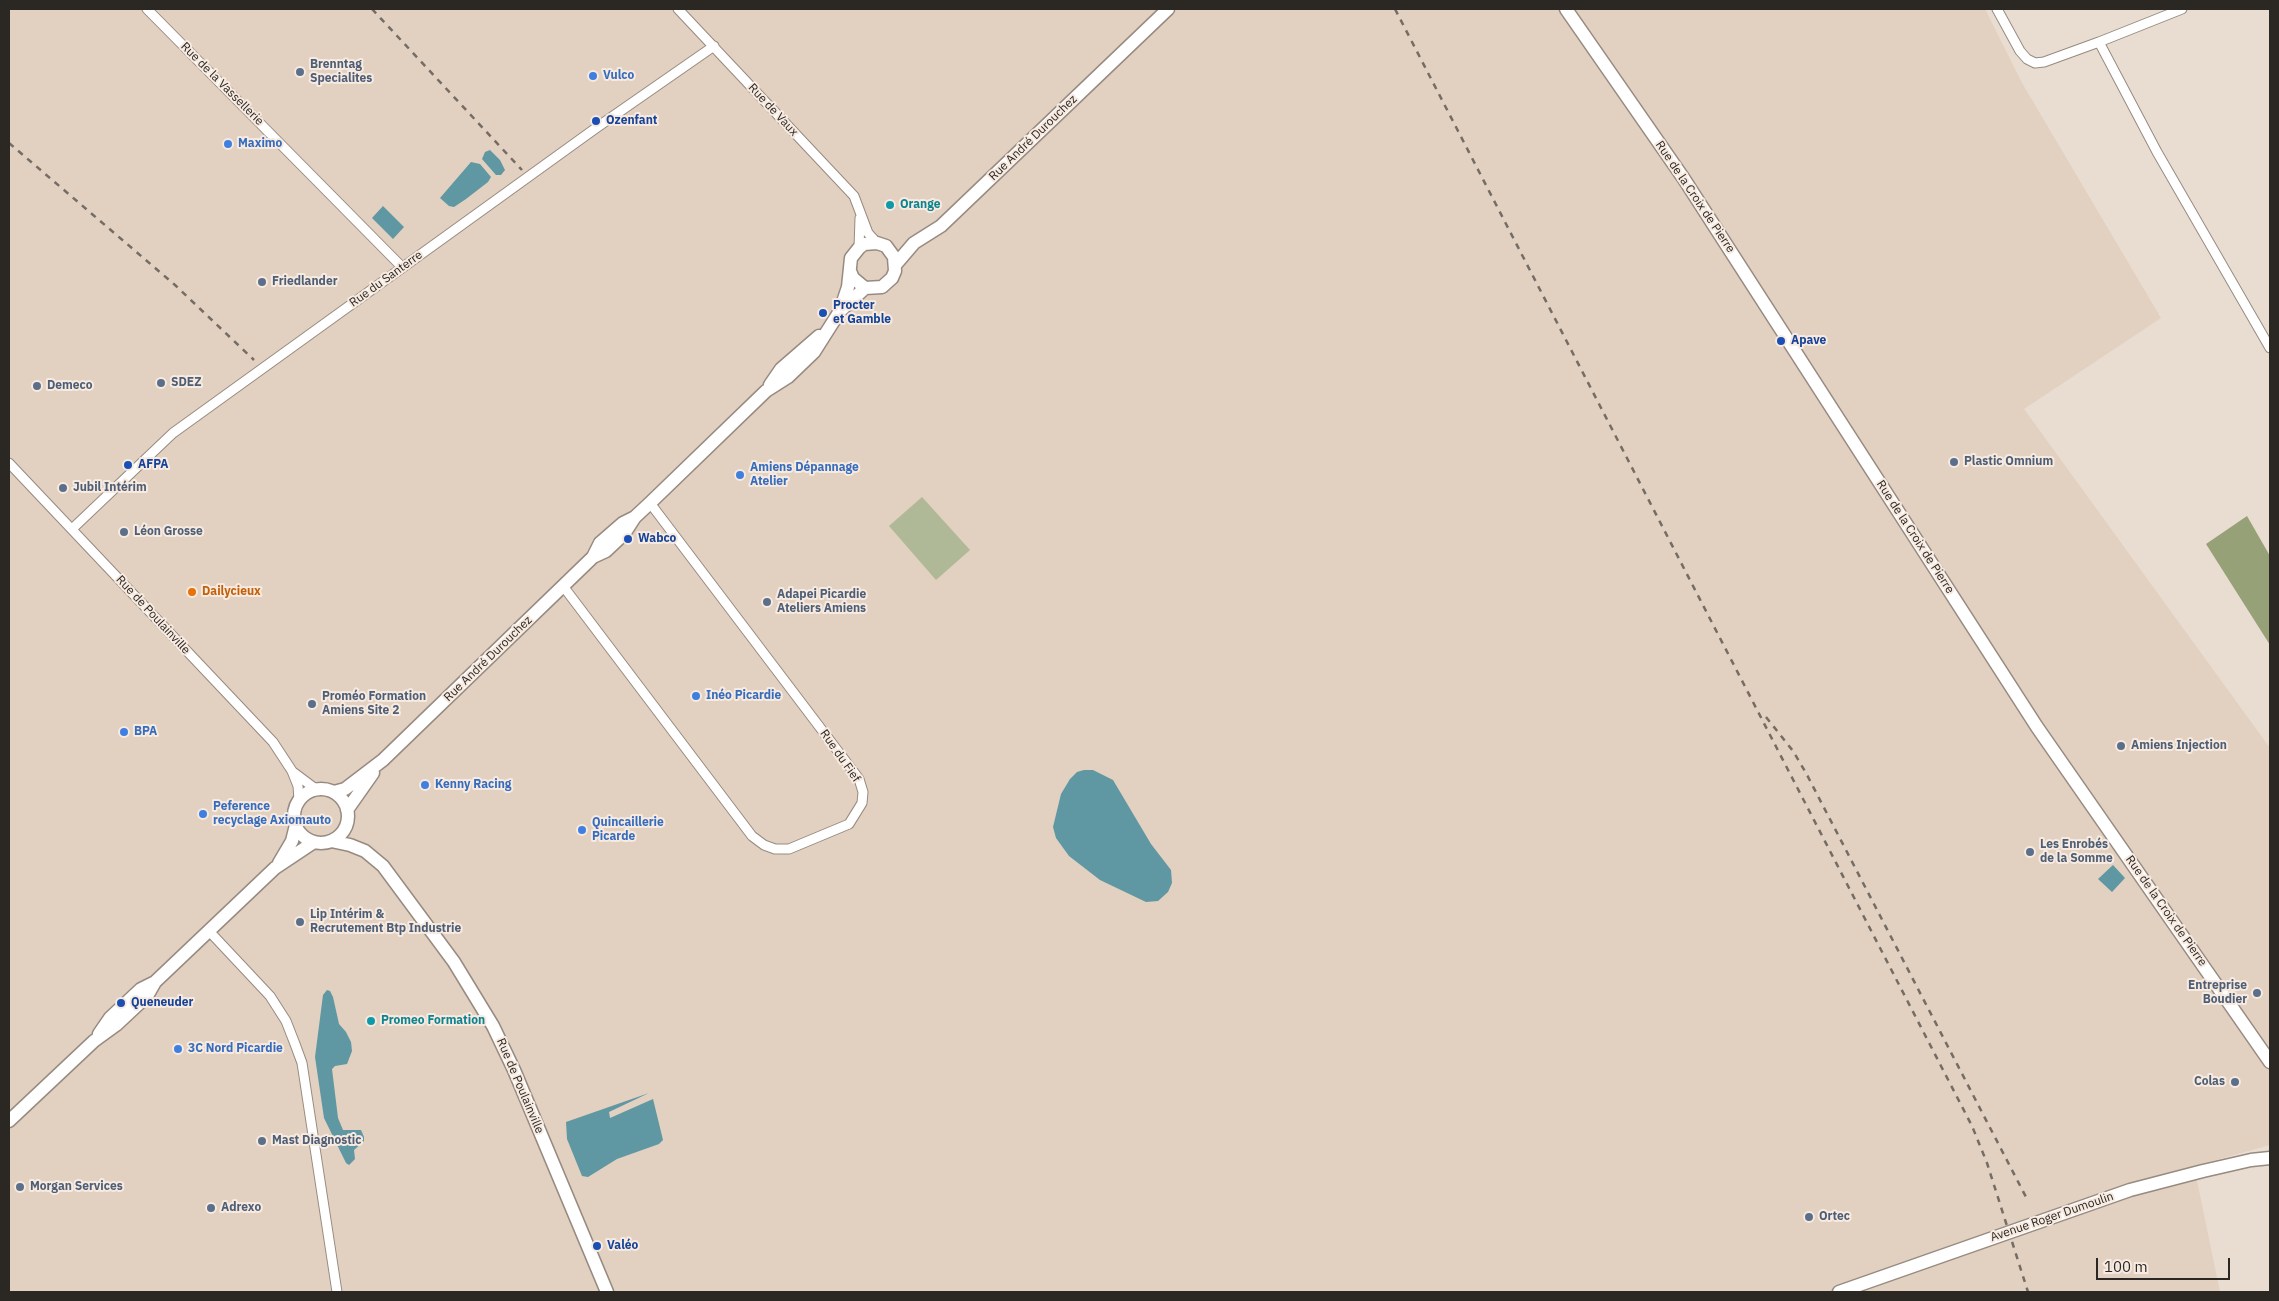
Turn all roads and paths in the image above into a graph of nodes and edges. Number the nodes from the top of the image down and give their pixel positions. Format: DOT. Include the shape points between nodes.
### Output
graph roads {
  1 [pos="146,9"];
  2 [pos="678,9"];
  3 [pos="1168,9"];
  4 [pos="1566,9"];
  5 [pos="1997,9"];
  6 [pos="2182,9"];
  7 [pos="2099,42"];
  8 [pos="714,46"];
  9 [pos="860,216"];
  10 [pos="914,243"];
  11 [pos="881,245"];
  12 [pos="859,248"];
  13 [pos="896,264"];
  14 [pos="402,267"];
  15 [pos="850,271"];
  16 [pos="865,288"];
  17 [pos="840,310"];
  18 [pos="2270,348"];
  19 [pos="9,463"];
  20 [pos="650,503"];
  21 [pos="72,529"];
  22 [pos="563,586"];
  23 [pos="383,760"];
  24 [pos="292,771"];
  25 [pos="316,790"];
  26 [pos="334,792"];
  27 [pos="299,800"];
  28 [pos="347,816"];
  29 [pos="296,825"];
  30 [pos="331,841"];
  31 [pos="314,842"];
  32 [pos="365,851"];
  33 [pos="276,868"];
  34 [pos="209,931"];
  35 [pos="2270,1062"];
  36 [pos="9,1121"];
  37 [pos="2270,1158"];
  38 [pos="337,1292"];
  39 [pos="607,1292"];
  40 [pos="1839,1292"];
  1 -- 14 [label="street, Rue de la Vassellerie"];
  2 -- 8 [label="street, Rue de Vaux"];
  3 -- 10 [label="main road, Rue André Durouchez" via="941,226"];
  4 -- 35 [label="main road, Rue de la Croix de Pierre" via="1684,179 2037,727"];
  5 -- 7 [label="street" via="2020,52 2035,63"];
  6 -- 7 [label="street"];
  7 -- 18 [label="street" via="2157,152"];
  8 -- 9 [label="street, Rue de Vaux" via="854,196"];
  8 -- 14 [label="street, Rue du Santerre"];
  9 -- 11 [label="street, Rue de Vaux" via="868,233"];
  9 -- 12 [label="street, Rue de Vaux"];
  10 -- 11 [label="main road"];
  10 -- 13 [label="main road, Rue André Durouchez"];
  11 -- 12 [label="main road" via="864,244"];
  11 -- 13 [label="main road" via="894,257"];
  12 -- 15 [label="main road" via="851,258"];
  13 -- 16 [label="main road" via="887,284"];
  14 -- 21 [label="street, Rue du Santerre" via="173,433"];
  15 -- 16 [label="main road"];
  15 -- 17 [label="main road"];
  16 -- 17 [label="main road, Rue André Durouchez"];
  17 -- 20 [label="main road, Rue André Durouchez" via="827,330 781,369 766,391"];
  19 -- 21 [label="street, Rue de Poulainville"];
  20 -- 22 [label="main road, Rue André Durouchez" via="600,543 593,557"];
  20 -- 22 [label="street, Rue du Fief" via="859,779 862,803 849,824 789,849 775,849 752,836"];
  21 -- 24 [label="street, Rue de Poulainville" via="273,742"];
  22 -- 23 [label="main road, Rue André Durouchez"];
  23 -- 26 [label="main road, Rue André Durouchez" via="345,789"];
  23 -- 28 [label="main road, Rue André Durouchez"];
  24 -- 25 [label="street, Rue de Poulainville"];
  24 -- 27 [label="street, Rue de Poulainville"];
  25 -- 26 [label="main road"];
  25 -- 27 [label="main road"];
  26 -- 28 [label="main road" via="345,803"];
  27 -- 29 [label="main road"];
  28 -- 30 [label="main road" via="338,837"];
  28 -- 32 [label="main road, Rue de Poulainville" via="350,830"];
  29 -- 31 [label="main road" via="306,839"];
  29 -- 33 [label="main road" via="292,841"];
  30 -- 31 [label="main road"];
  30 -- 32 [label="main road, Rue de Poulainville"];
  31 -- 33 [label="main road"];
  32 -- 39 [label="main road, Rue de Poulainville" via="392,877 454,962 493,1026"];
  33 -- 34 [label="main road"];
  34 -- 36 [label="main road" via="155,982 141,989 110,1018 94,1042"];
  34 -- 38 [label="street" via="270,996 296,1044 302,1062"];
  37 -- 40 [label="main road, Avenue Roger Dumoulin" via="2203,1170 2130,1190"];
}
